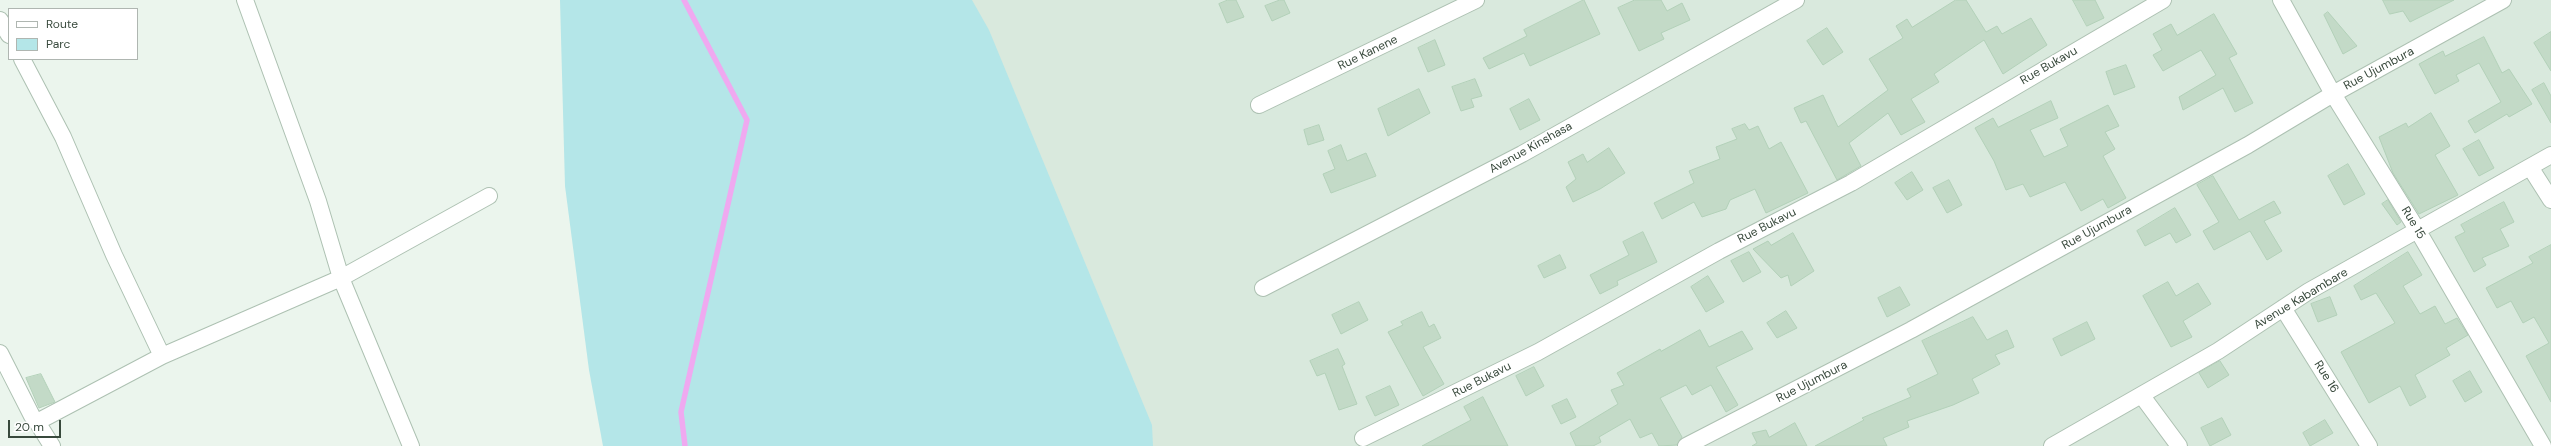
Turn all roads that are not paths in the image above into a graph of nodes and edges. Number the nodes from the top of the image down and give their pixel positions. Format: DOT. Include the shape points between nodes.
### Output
graph roads {
  1 [pos="245,0"];
  2 [pos="1476,0"];
  3 [pos="1796,0"];
  4 [pos="2163,0"];
  5 [pos="2281,0"];
  6 [pos="2503,0"];
  7 [pos="0,20"];
  8 [pos="8,33"];
  9 [pos="23,60"];
  10 [pos="2333,94"];
  11 [pos="1259,105"];
  12 [pos="2551,155"];
  13 [pos="2530,167"];
  14 [pos="488,196"];
  15 [pos="2551,200"];
  16 [pos="2418,231"];
  17 [pos="341,278"];
  18 [pos="1263,288"];
  19 [pos="2283,308"];
  20 [pos="0,353"];
  21 [pos="162,356"];
  22 [pos="2142,396"];
  23 [pos="37,422"];
  24 [pos="1363,438"];
  25 [pos="52,446"];
  26 [pos="411,446"];
  27 [pos="1686,446"];
  28 [pos="2052,446"];
  29 [pos="2179,446"];
  30 [pos="2369,446"];
  31 [pos="2544,446"];
  1 -- 17 [label="street" via="318,200"];
  2 -- 11 [label="street, Rue Kanene"];
  3 -- 18 [label="street, Avenue Kinshasa" via="1522,154"];
  4 -- 24 [label="street, Rue Bukavu" via="1851,183 1719,251 1538,352"];
  5 -- 10 [label="street, Rue 15"];
  6 -- 10 [label="street, Rue Ujumbura"];
  7 -- 8 [label="street"];
  9 -- 21 [label="street" via="63,137 114,255"];
  10 -- 16 [label="street, Rue 15"];
  10 -- 27 [label="street, Rue Ujumbura" via="2248,145 1925,323"];
  12 -- 13 [label="street, Avenue Kabambare"];
  13 -- 15 [label="street"];
  13 -- 16 [label="street, Avenue Kabambare"];
  14 -- 17 [label="street"];
  16 -- 19 [label="street, Avenue Kabambare"];
  16 -- 31 [label="street, Rue 15"];
  17 -- 21 [label="street"];
  17 -- 26 [label="street"];
  19 -- 22 [label="street, Avenue Kabambare" via="2218,351"];
  19 -- 30 [label="street, Rue 16"];
  20 -- 23 [label="street"];
  21 -- 23 [label="street"];
  22 -- 28 [label="street, Avenue Kabambare"];
  22 -- 29 [label="street"];
  23 -- 25 [label="street"];
}
